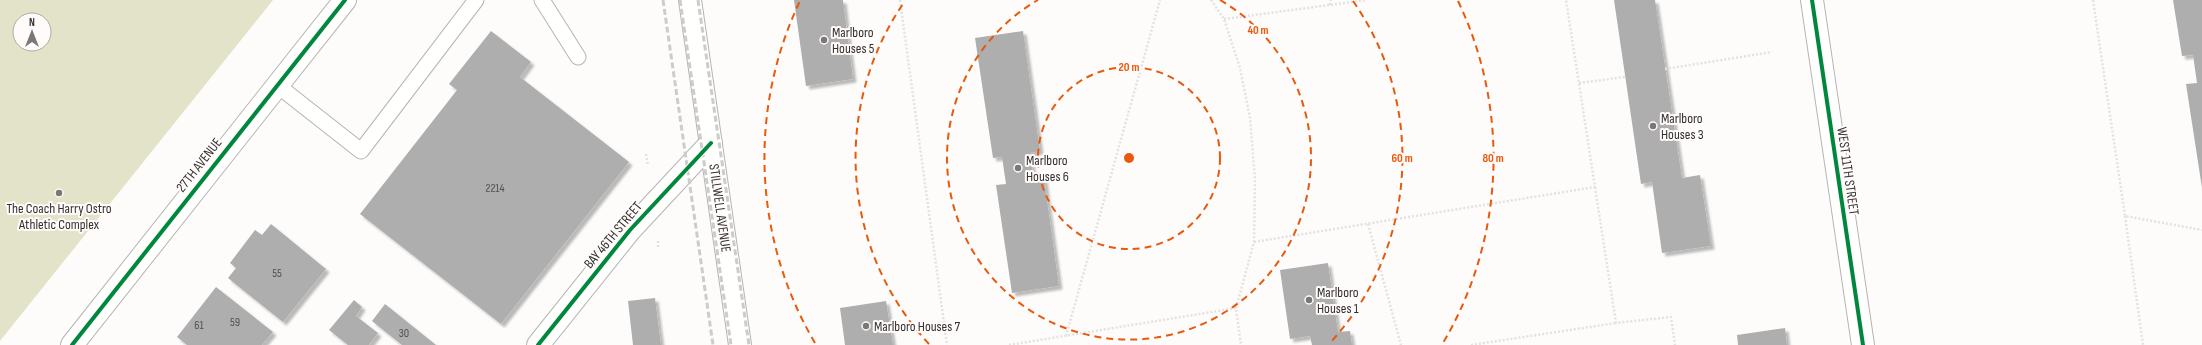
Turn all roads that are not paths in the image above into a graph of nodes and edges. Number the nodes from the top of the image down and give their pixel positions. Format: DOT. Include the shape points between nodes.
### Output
graph roads {
  1 [pos="345,0"];
  2 [pos="476,0"];
  3 [pos="542,0"];
  4 [pos="690,0"];
  5 [pos="1812,0"];
  6 [pos="578,57"];
  7 [pos="277,85"];
  8 [pos="711,143"];
  9 [pos="72,345"];
  10 [pos="538,345"];
  11 [pos="740,345"];
  12 [pos="1863,345"];
  1 -- 7 [label="street, 27TH AVENUE"];
  2 -- 7 [label="lane" via="361,151"];
  3 -- 6 [label="lane"];
  4 -- 8 [label="street, STILLWELL AVENUE"];
  5 -- 12 [label="street, WEST 11TH STREET"];
  7 -- 9 [label="street, 27TH AVENUE"];
  8 -- 10 [label="street, BAY 46TH STREET" via="630,230"];
  8 -- 11 [label="street, STILLWELL AVENUE"];
}
